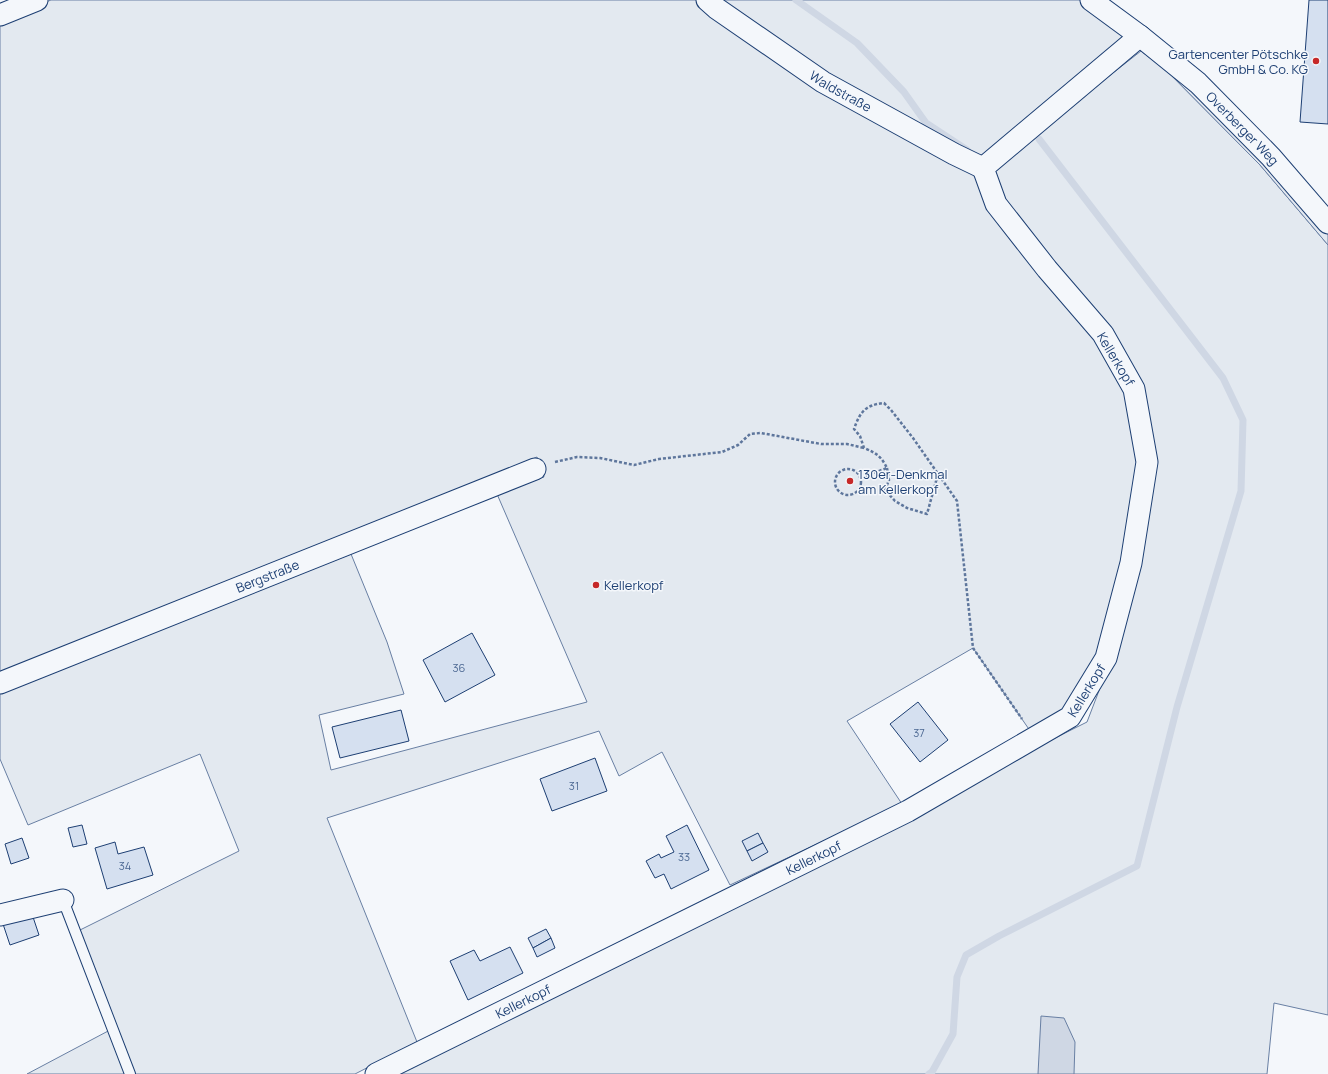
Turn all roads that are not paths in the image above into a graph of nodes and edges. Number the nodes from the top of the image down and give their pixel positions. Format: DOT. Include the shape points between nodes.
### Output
graph roads {
  1 [pos="37,0"];
  2 [pos="707,0"];
  3 [pos="1091,0"];
  4 [pos="0,15"];
  5 [pos="1140,36"];
  6 [pos="983,168"];
  7 [pos="1328,223"];
  8 [pos="535,469"];
  9 [pos="0,683"];
  10 [pos="63,900"];
  11 [pos="0,914"];
  12 [pos="130,1074"];
  13 [pos="376,1074"];
  1 -- 4 [label="street"];
  2 -- 6 [label="street, Waldstraße" via="823,82"];
  3 -- 5 [label="street, Overberger Weg"];
  5 -- 6 [label="street"];
  5 -- 7 [label="street, Overberger Weg" via="1198,83 1271,157"];
  6 -- 13 [label="street, Kellerkopf" via="996,204 1103,334 1134,389 1147,462 1131,563 1106,658 1070,716 908,811"];
  8 -- 9 [label="street, Bergstraße"];
  10 -- 11 [label="street"];
  10 -- 12 [label="lane"];
}
